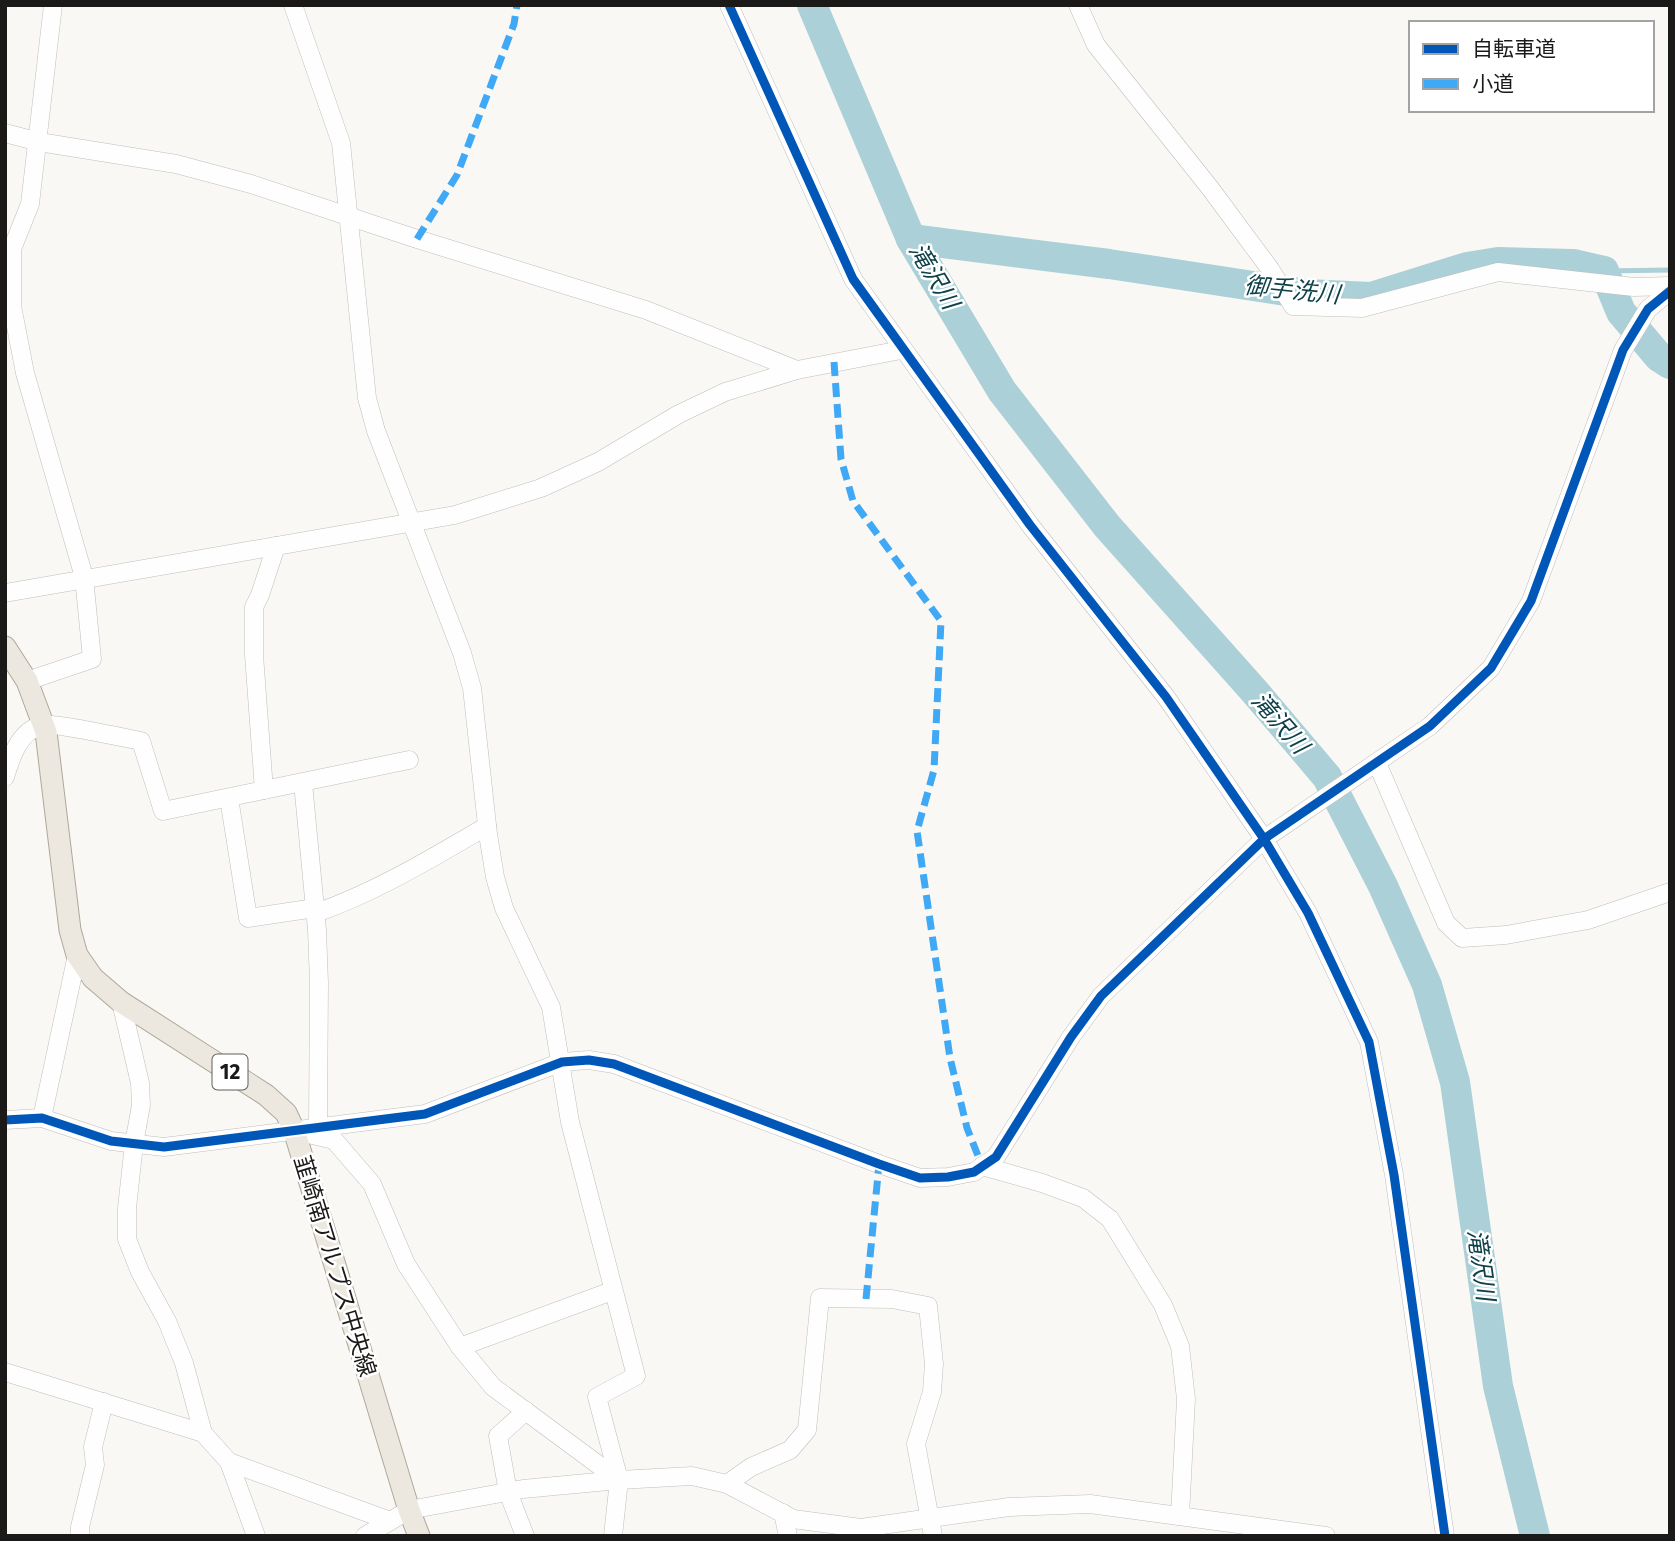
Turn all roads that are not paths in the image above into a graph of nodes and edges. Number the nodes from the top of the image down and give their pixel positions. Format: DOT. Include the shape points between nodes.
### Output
graph roads {
  1 [pos="53,5"];
  2 [pos="293,5"];
  3 [pos="729,5"];
  4 [pos="1078,5"];
  5 [pos="5,132"];
  6 [pos="39,142"];
  7 [pos="350,216"];
  8 [pos="8,281"];
  9 [pos="1670,289"];
  10 [pos="901,350"];
  11 [pos="797,370"];
  12 [pos="413,524"];
  13 [pos="276,546"];
  14 [pos="84,578"];
  15 [pos="5,593"];
  16 [pos="5,647"];
  17 [pos="27,681"];
  18 [pos="43,724"];
  19 [pos="409,760"];
  20 [pos="1370,768"];
  21 [pos="5,777"];
  22 [pos="303,783"];
  23 [pos="264,790"];
  24 [pos="229,798"];
  25 [pos="487,825"];
  26 [pos="1264,839"];
  27 [pos="1670,892"];
  28 [pos="316,911"];
  29 [pos="78,955"];
  30 [pos="121,1002"];
  31 [pos="562,1062"];
  32 [pos="42,1118"];
  33 [pos="5,1120"];
  34 [pos="318,1127"];
  35 [pos="294,1130"];
  36 [pos="134,1144"];
  37 [pos="982,1166"];
  38 [pos="612,1291"];
  39 [pos="460,1347"];
  40 [pos="5,1372"];
  41 [pos="103,1402"];
  42 [pos="526,1411"];
  43 [pos="203,1433"];
  44 [pos="229,1462"];
  45 [pos="620,1480"];
  46 [pos="727,1484"];
  47 [pos="508,1492"];
  48 [pos="783,1513"];
  49 [pos="400,1515"];
  50 [pos="1180,1516"];
  51 [pos="932,1527"];
  52 [pos="1200,1527"];
  53 [pos="80,1536"];
  54 [pos="256,1536"];
  55 [pos="365,1536"];
  56 [pos="419,1536"];
  57 [pos="525,1536"];
  58 [pos="613,1536"];
  59 [pos="788,1536"];
  60 [pos="1325,1536"];
  61 [pos="1445,1536"];
  1 -- 6 [label="street"];
  2 -- 7 [label="street" via="341,143"];
  3 -- 10 [label="street" via="853,279"];
  4 -- 9 [label="street" via="1097,45 1210,188 1293,306 1362,308 1498,272"];
  5 -- 6 [label="street"];
  6 -- 7 [label="street" via="176,164"];
  6 -- 8 [label="street" via="30,204 12,249"];
  7 -- 11 [label="street" via="646,310"];
  7 -- 12 [label="street" via="367,398"];
  8 -- 14 [label="street" via="25,373"];
  9 -- 20 [label="street" via="1648,309 1623,350 1531,601 1491,668 1430,726"];
  10 -- 11 [label="street"];
  10 -- 26 [label="street" via="1030,525 1166,697"];
  11 -- 12 [label="street" via="725,391 598,462 541,488"];
  12 -- 13 [label="street"];
  12 -- 25 [label="street" via="472,688"];
  13 -- 14 [label="street"];
  13 -- 23 [label="street" via="254,607"];
  14 -- 15 [label="street"];
  14 -- 17 [label="street" via="92,659"];
  16 -- 17 [label="main road, 韮崎南アルプス中央線 / 12"];
  17 -- 18 [label="main road, 韮崎南アルプス中央線 / 12"];
  18 -- 21 [label="street" via="26,734 12,753"];
  18 -- 24 [label="street" via="141,741 163,811"];
  18 -- 29 [label="main road, 韮崎南アルプス中央線 / 12" via="70,930"];
  19 -- 22 [label="street"];
  20 -- 26 [label="street"];
  20 -- 27 [label="street" via="1446,923 1462,938 1588,920"];
  22 -- 23 [label="street"];
  22 -- 28 [label="street"];
  23 -- 24 [label="street"];
  24 -- 28 [label="street" via="248,918"];
  25 -- 28 [label="street" via="429,860 336,906"];
  25 -- 31 [label="street" via="504,908 551,1007"];
  26 -- 37 [label="street" via="1101,996 1070,1037 996,1157"];
  26 -- 61 [label="street" via="1308,913 1369,1042 1394,1175"];
  28 -- 34 [label="street"];
  29 -- 30 [label="main road, 韮崎南アルプス中央線 / 12" via="93,978"];
  29 -- 32 [label="street"];
  30 -- 35 [label="main road, 韮崎南アルプス中央線 / 12" via="267,1095 286,1113"];
  30 -- 36 [label="street" via="140,1083"];
  31 -- 34 [label="street" via="425,1114"];
  31 -- 37 [label="street" via="614,1064 920,1178 974,1172"];
  31 -- 38 [label="street" via="570,1122"];
  32 -- 33 [label="street"];
  32 -- 36 [label="street"];
  34 -- 35 [label="street"];
  35 -- 36 [label="street" via="164,1147"];
  35 -- 39 [label="street" via="334,1140 372,1184 406,1264"];
  35 -- 49 [label="main road, 韮崎南アルプス中央線 / 12"];
  36 -- 43 [label="street" via="127,1239 184,1363"];
  37 -- 50 [label="street" via="1083,1198 1110,1219 1137,1259 1180,1346 1186,1399"];
  38 -- 39 [label="street"];
  38 -- 45 [label="street" via="636,1376 597,1397"];
  39 -- 42 [label="street" via="493,1387"];
  40 -- 41 [label="street"];
  41 -- 43 [label="street"];
  41 -- 53 [label="street"];
  42 -- 45 [label="street"];
  42 -- 47 [label="street" via="498,1436"];
  43 -- 44 [label="street"];
  44 -- 49 [label="street"];
  44 -- 54 [label="street"];
  45 -- 46 [label="street" via="692,1476"];
  45 -- 47 [label="street"];
  45 -- 58 [label="street"];
  46 -- 48 [label="street"];
  46 -- 51 [label="street" via="751,1466 790,1450 807,1430 820,1298 892,1299 928,1306 932,1392 916,1444"];
  47 -- 49 [label="street"];
  47 -- 57 [label="street"];
  48 -- 51 [label="street" via="793,1519 861,1528"];
  48 -- 59 [label="street"];
  49 -- 55 [label="street"];
  49 -- 56 [label="main road, 韮崎南アルプス中央線 / 12"];
  50 -- 51 [label="street" via="1090,1504 1009,1507"];
  50 -- 52 [label="street"];
  52 -- 60 [label="street"];
}
